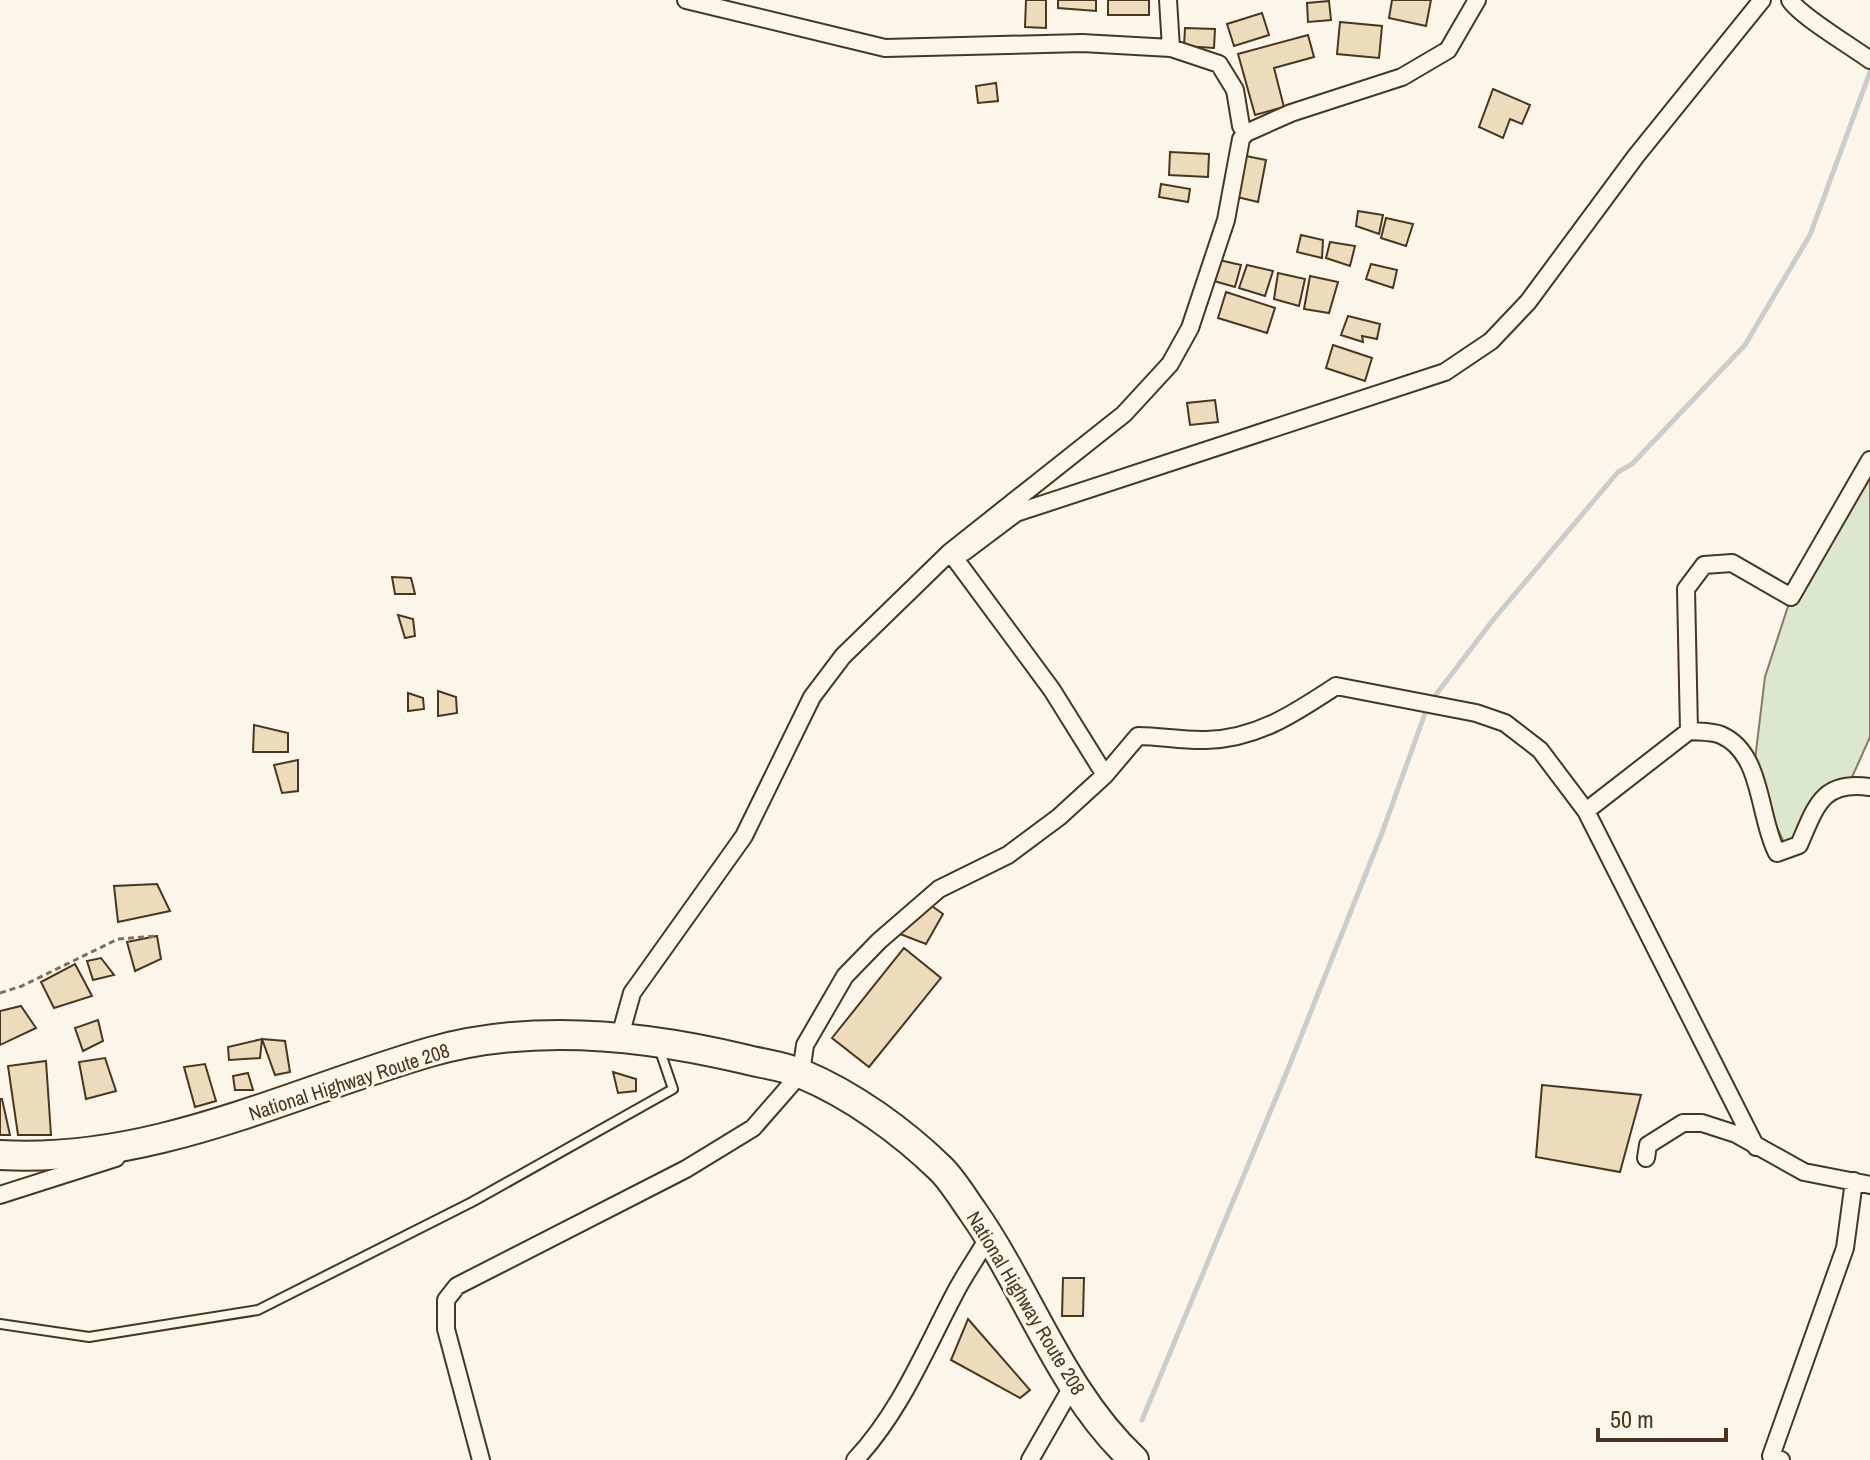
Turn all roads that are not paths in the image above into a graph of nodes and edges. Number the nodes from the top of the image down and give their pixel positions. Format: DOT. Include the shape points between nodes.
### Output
graph roads {
  1 [pos="686,0"];
  2 [pos="1168,0"];
  3 [pos="1477,0"];
  4 [pos="1762,0"];
  5 [pos="1790,0"];
  6 [pos="1171,48"];
  7 [pos="1870,60"];
  8 [pos="1246,133"];
  9 [pos="1870,460"];
  10 [pos="953,555"];
  11 [pos="1689,731"];
  12 [pos="1105,775"];
  13 [pos="1870,787"];
  14 [pos="1586,811"];
  15 [pos="620,1036"];
  16 [pos="657,1042"];
  17 [pos="801,1073"];
  18 [pos="213,1127"];
  19 [pos="1756,1147"];
  20 [pos="0,1155"];
  21 [pos="1646,1158"];
  22 [pos="1862,1183"];
  23 [pos="0,1195"];
  24 [pos="989,1236"];
  25 [pos="0,1324"];
  26 [pos="1073,1385"];
  27 [pos="481,1460"];
  28 [pos="855,1460"];
  29 [pos="1030,1460"];
  30 [pos="1134,1460"];
  31 [pos="1781,1460"];
  1 -- 6 [label="street" via="885,48 1082,43"];
  2 -- 6 [label="street"];
  3 -- 8 [label="street" via="1448,50 1402,77"];
  4 -- 10 [label="street" via="1636,156 1528,302 1491,341 1445,372 1016,513"];
  5 -- 7 [label="street" via="1796,10"];
  6 -- 8 [label="street" via="1219,64 1235,90"];
  8 -- 10 [label="street" via="1236,156 1226,220 1190,328 1170,364 1124,414"];
  9 -- 11 [label="street" via="1791,597 1732,563 1704,565 1693,576 1686,589"];
  10 -- 12 [label="street" via="1052,690"];
  10 -- 15 [label="street" via="843,656 812,697 744,836 632,993"];
  11 -- 13 [label="street" via="1720,734 1745,753 1777,853 1799,845 1815,807 1834,787"];
  11 -- 14 [label="street"];
  12 -- 14 [label="street" via="1138,736 1234,737 1277,724 1336,686 1505,723 1540,750"];
  12 -- 17 [label="street" via="1008,855 939,889 879,941 845,976 805,1045"];
  14 -- 19 [label="street"];
  15 -- 16 [label="highway, National Highway Route 208"];
  15 -- 18 [label="highway, National Highway Route 208" via="532,1036 433,1051"];
  16 -- 17 [label="highway, National Highway Route 208"];
  16 -- 25 [label="lane" via="673,1089 472,1202 258,1310 89,1337"];
  17 -- 24 [label="highway, National Highway Route 208" via="886,1123 943,1170"];
  17 -- 27 [label="street" via="753,1128 686,1169 457,1286 446,1300 446,1329"];
  18 -- 20 [label="highway, National Highway Route 208" via="96,1150"];
  18 -- 23 [label="street"];
  19 -- 21 [label="street" via="1713,1127 1683,1123 1648,1145"];
  19 -- 22 [label="street" via="1804,1172"];
  22 -- 31 [label="street" via="1845,1248 1771,1456"];
  24 -- 26 [label="highway, National Highway Route 208"];
  24 -- 28 [label="street" via="895,1408"];
  26 -- 29 [label="street"];
  26 -- 30 [label="highway, National Highway Route 208"];
}
